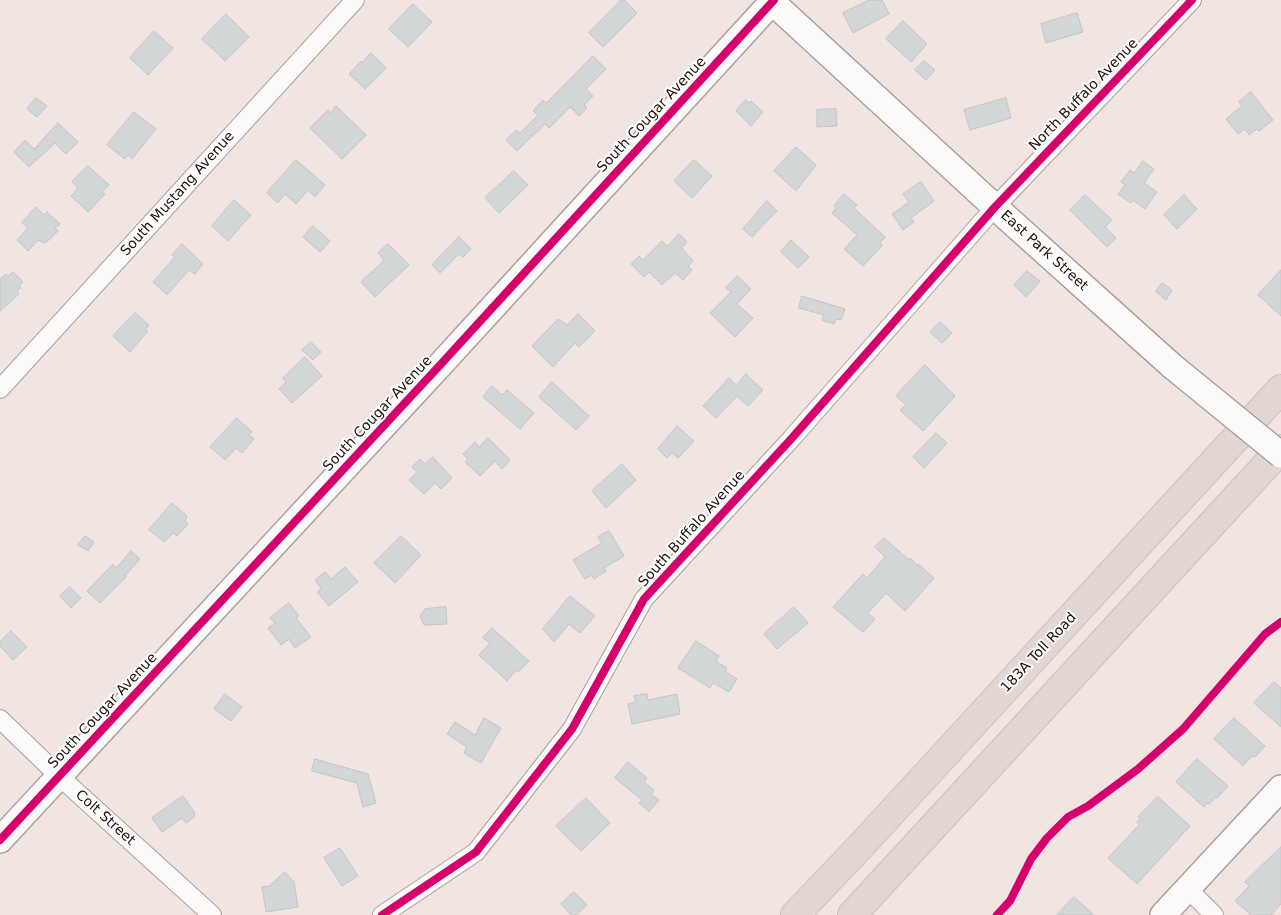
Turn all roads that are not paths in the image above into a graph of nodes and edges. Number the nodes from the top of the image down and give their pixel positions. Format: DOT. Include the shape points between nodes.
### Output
graph roads {
  1 [pos="355,0"];
  2 [pos="1192,0"];
  3 [pos="772,1"];
  4 [pos="995,207"];
  5 [pos="0,389"];
  6 [pos="1281,389"];
  7 [pos="1281,449"];
  8 [pos="1281,454"];
  9 [pos="0,719"];
  10 [pos="60,777"];
  11 [pos="1281,788"];
  12 [pos="0,840"];
  13 [pos="1188,889"];
  14 [pos="212,915"];
  15 [pos="382,915"];
  16 [pos="794,915"];
  17 [pos="852,915"];
  18 [pos="1163,915"];
  19 [pos="1214,915"];
  1 -- 5 [label="street, South Mustang Avenue"];
  2 -- 4 [label="street, North Buffalo Avenue"];
  3 -- 4 [label="street, East Park Street"];
  3 -- 10 [label="street, South Cougar Avenue"];
  4 -- 8 [label="street, East Park Street, bridge" via="1172,366"];
  4 -- 15 [label="street, South Buffalo Avenue" via="792,438 644,599 572,729 476,852"];
  6 -- 16 [label="highway, 183A Toll Road" via="858,850"];
  7 -- 17 [label="highway"];
  9 -- 10 [label="street, Colt Street"];
  10 -- 12 [label="street, South Cougar Avenue"];
  10 -- 14 [label="street, Colt Street"];
  11 -- 13 [label="street"];
  13 -- 18 [label="street"];
  13 -- 19 [label="street"];
}
